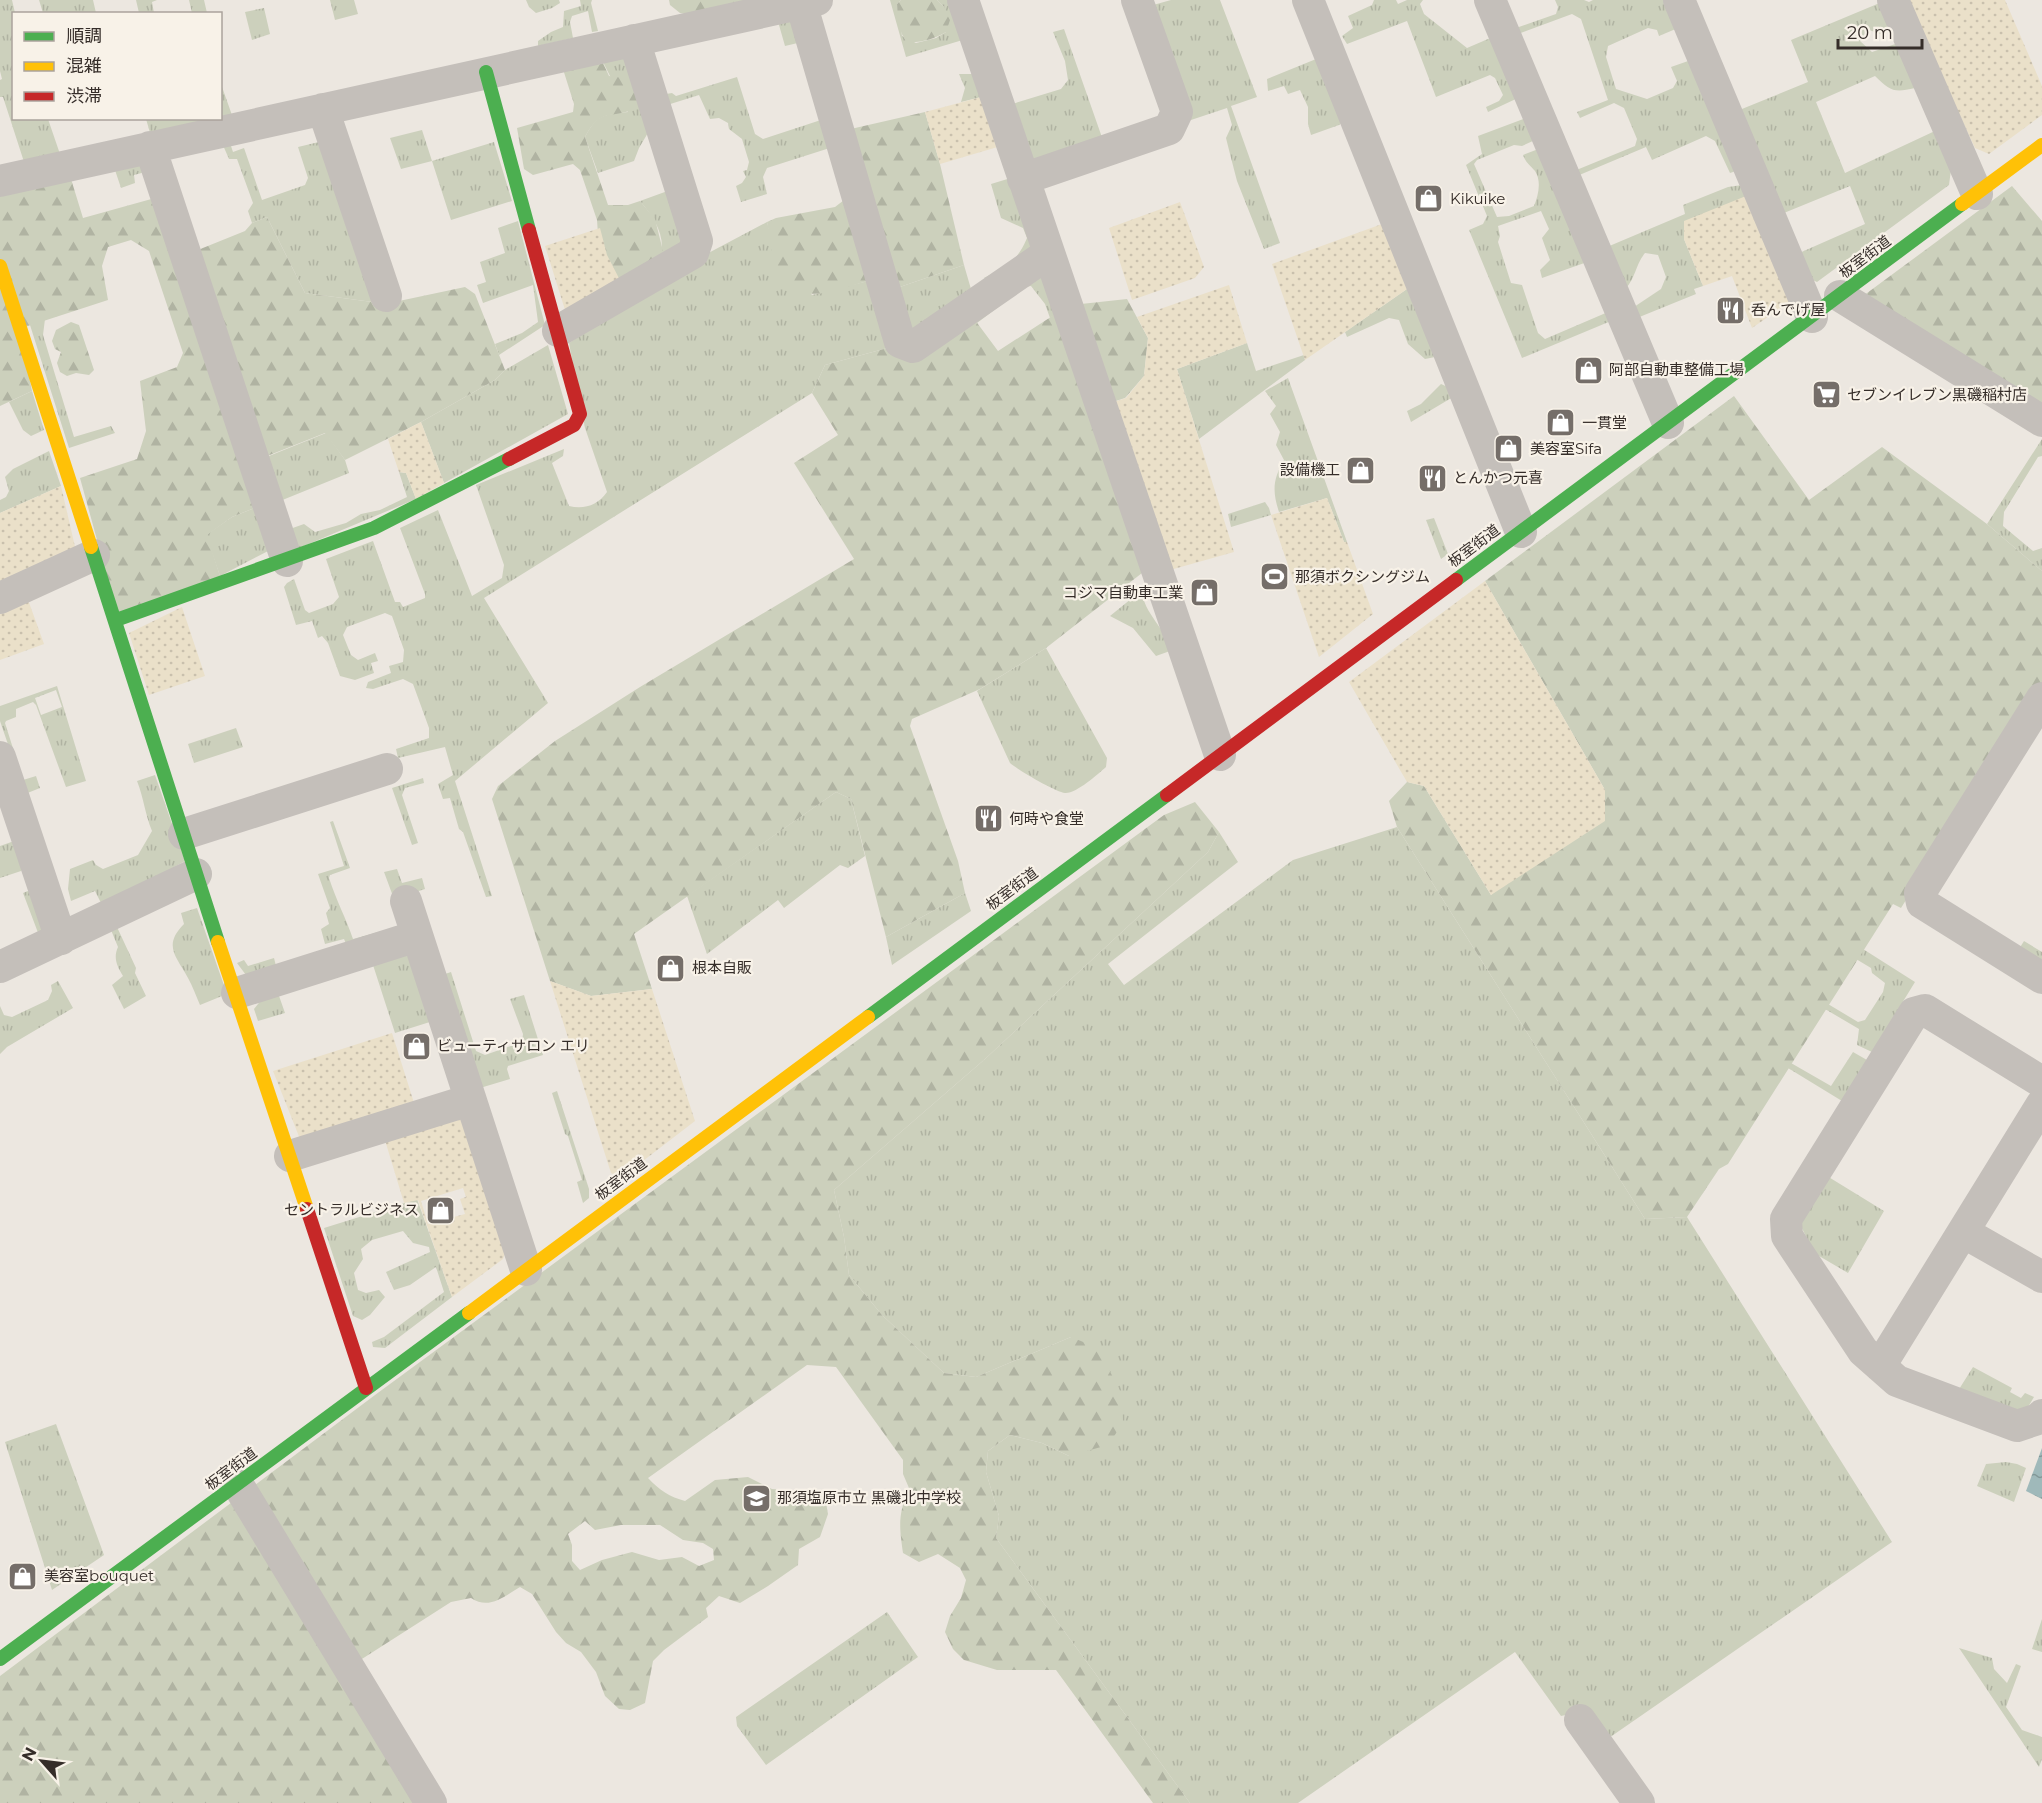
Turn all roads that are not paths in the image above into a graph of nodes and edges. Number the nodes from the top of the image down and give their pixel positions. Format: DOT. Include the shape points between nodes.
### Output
graph roads {
  1 [pos="963,0"];
  2 [pos="1137,0"];
  3 [pos="1308,0"];
  4 [pos="1490,0"];
  5 [pos="1679,0"];
  6 [pos="1893,0"];
  7 [pos="809,2"];
  8 [pos="634,40"];
  9 [pos="486,72"];
  10 [pos="324,109"];
  11 [pos="2042,145"];
  12 [pos="150,147"];
  13 [pos="1023,179"];
  14 [pos="0,181"];
  15 [pos="1977,194"];
  16 [pos="1049,254"];
  17 [pos="0,266"];
  18 [pos="386,296"];
  19 [pos="1840,296"];
  20 [pos="1812,317"];
  21 [pos="558,331"];
  22 [pos="2042,422"];
  23 [pos="1668,423"];
  24 [pos="1521,532"];
  25 [pos="94,555"];
  26 [pos="287,561"];
  27 [pos="0,598"];
  28 [pos="116,621"];
  29 [pos="2042,698"];
  30 [pos="1220,755"];
  31 [pos="0,757"];
  32 [pos="387,769"];
  33 [pos="184,834"];
  34 [pos="196,874"];
  35 [pos="406,901"];
  36 [pos="417,936"];
  37 [pos="61,939"];
  38 [pos="0,967"];
  39 [pos="2042,978"];
  40 [pos="237,993"];
  41 [pos="2042,1082"];
  42 [pos="470,1100"];
  43 [pos="2042,1104"];
  44 [pos="290,1156"];
  45 [pos="1964,1232"];
  46 [pos="525,1270"];
  47 [pos="2042,1277"];
  48 [pos="1880,1366"];
  49 [pos="366,1388"];
  50 [pos="2042,1415"];
  51 [pos="238,1485"];
  52 [pos="0,1659"];
  53 [pos="1580,1720"];
  54 [pos="431,1803"];
  55 [pos="1639,1803"];
  1 -- 13 [label="street"];
  2 -- 13 [label="street" via="1177,112 1169,129"];
  3 -- 24 [label="street"];
  4 -- 23 [label="street"];
  5 -- 20 [label="street"];
  6 -- 15 [label="street"];
  7 -- 8 [label="street"];
  7 -- 16 [label="street" via="900,342 913,347"];
  8 -- 9 [label="street"];
  8 -- 21 [label="street" via="697,241 693,253"];
  9 -- 10 [label="street"];
  9 -- 21 [label="main road"];
  10 -- 12 [label="street"];
  10 -- 18 [label="street"];
  11 -- 15 [label="main road, 板室街道"];
  12 -- 14 [label="street"];
  12 -- 26 [label="street"];
  13 -- 16 [label="street"];
  15 -- 19 [label="main road, 板室街道"];
  16 -- 30 [label="street"];
  17 -- 25 [label="main road"];
  19 -- 20 [label="main road, 板室街道"];
  19 -- 22 [label="street"];
  20 -- 23 [label="main road, 板室街道"];
  21 -- 26 [label="main road" via="580,414 574,425 374,528"];
  23 -- 24 [label="main road, 板室街道"];
  24 -- 30 [label="main road, 板室街道"];
  25 -- 27 [label="street"];
  25 -- 28 [label="main road"];
  26 -- 28 [label="main road"];
  28 -- 33 [label="main road"];
  29 -- 39 [label="street" via="1920,893 1922,903"];
  30 -- 46 [label="main road, 板室街道"];
  31 -- 37 [label="street"];
  32 -- 33 [label="street"];
  33 -- 34 [label="main road"];
  34 -- 37 [label="street"];
  34 -- 40 [label="main road"];
  35 -- 36 [label="street"];
  36 -- 40 [label="street"];
  36 -- 42 [label="street"];
  37 -- 38 [label="street"];
  40 -- 44 [label="main road"];
  41 -- 48 [label="street" via="1925,1010 1914,1013 1786,1219 1787,1236 1863,1352"];
  42 -- 44 [label="street"];
  42 -- 46 [label="street"];
  43 -- 45 [label="street"];
  44 -- 49 [label="main road"];
  45 -- 47 [label="street"];
  45 -- 48 [label="street"];
  46 -- 49 [label="main road, 板室街道"];
  48 -- 50 [label="street" via="1897,1381 2017,1426"];
  49 -- 51 [label="main road, 板室街道"];
  51 -- 52 [label="main road, 板室街道"];
  51 -- 54 [label="street"];
  53 -- 55 [label="street"];
}
